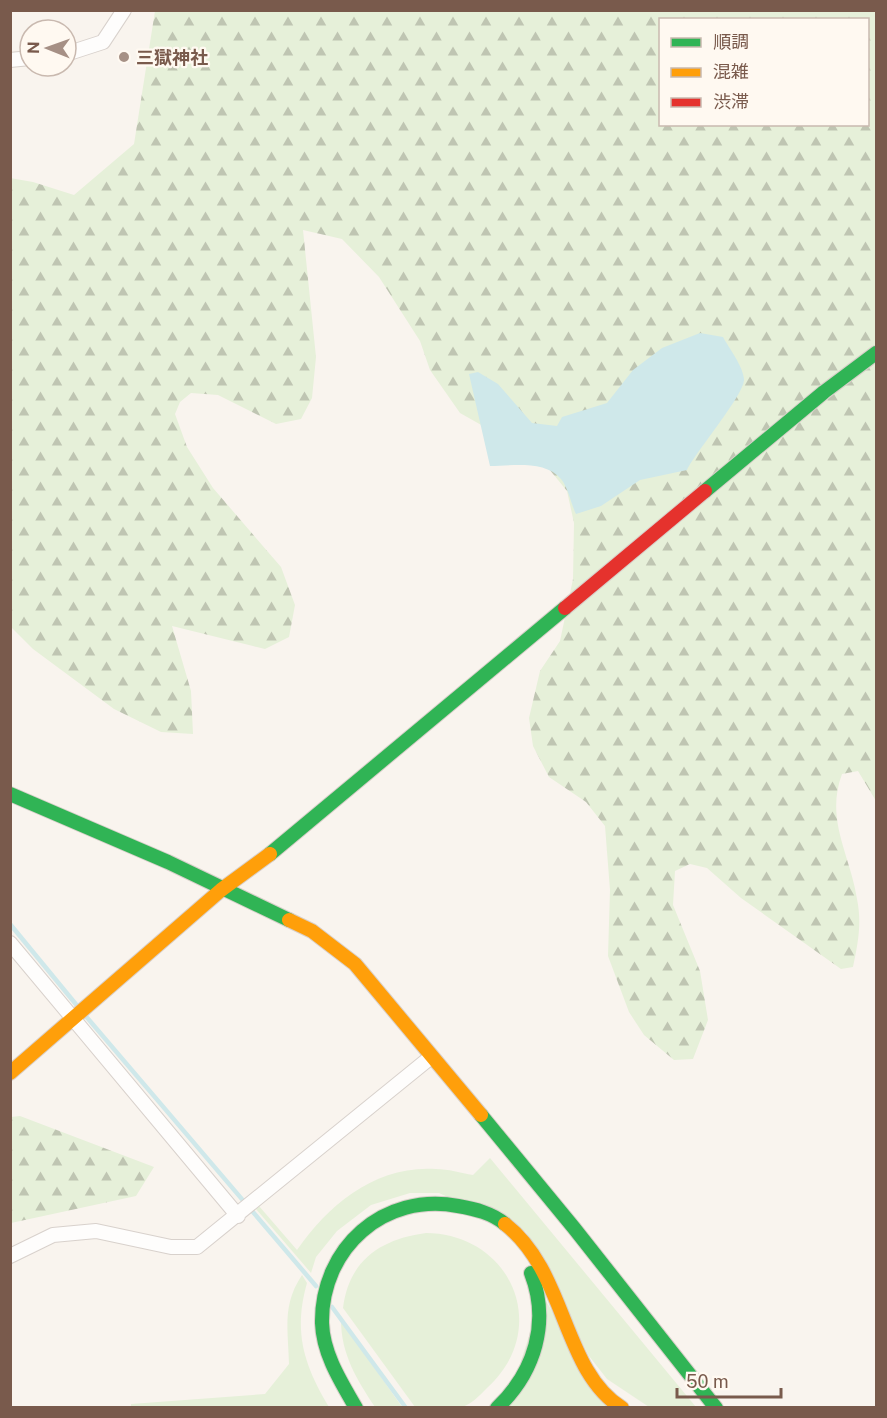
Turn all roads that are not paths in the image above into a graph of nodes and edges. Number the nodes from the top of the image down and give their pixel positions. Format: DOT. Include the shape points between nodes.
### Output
graph roads {
  1 [pos="124,10"];
  2 [pos="78,50"];
  3 [pos="876,353"];
  4 [pos="10,794"];
  5 [pos="222,890"];
  6 [pos="10,943"];
  7 [pos="74,1019"];
  8 [pos="431,1057"];
  9 [pos="10,1073"];
  10 [pos="238,1216"];
  11 [pos="428,1219"];
  12 [pos="497,1235"];
  13 [pos="10,1256"];
  14 [pos="356,1407"];
  15 [pos="371,1407"];
  16 [pos="497,1407"];
  17 [pos="622,1407"];
  18 [pos="716,1407"];
  1 -- 2 [label="street" via="103,42"];
  3 -- 5 [label="main road" via="824,392 248,873"];
  4 -- 5 [label="main road" via="168,862"];
  5 -- 7 [label="main road"];
  5 -- 8 [label="main road" via="312,931 355,964"];
  6 -- 7 [label="street"];
  7 -- 9 [label="main road"];
  7 -- 10 [label="street"];
  8 -- 10 [label="street"];
  8 -- 18 [label="main road"];
  10 -- 13 [label="street" via="197,1247 171,1247 96,1231 53,1235"];
  11 -- 15 [label="main road" via="386,1229 360,1248 344,1274 335,1300 339,1342 354,1380"];
  12 -- 16 [label="main road" via="524,1260 538,1287 543,1319 538,1346 526,1373"];
  14 -- 17 [label="main road" via="331,1361 322,1324 324,1290 331,1266 356,1234 383,1215 416,1203 458,1203 509,1224 523,1237 550,1278 592,1379 614,1404"];
}
